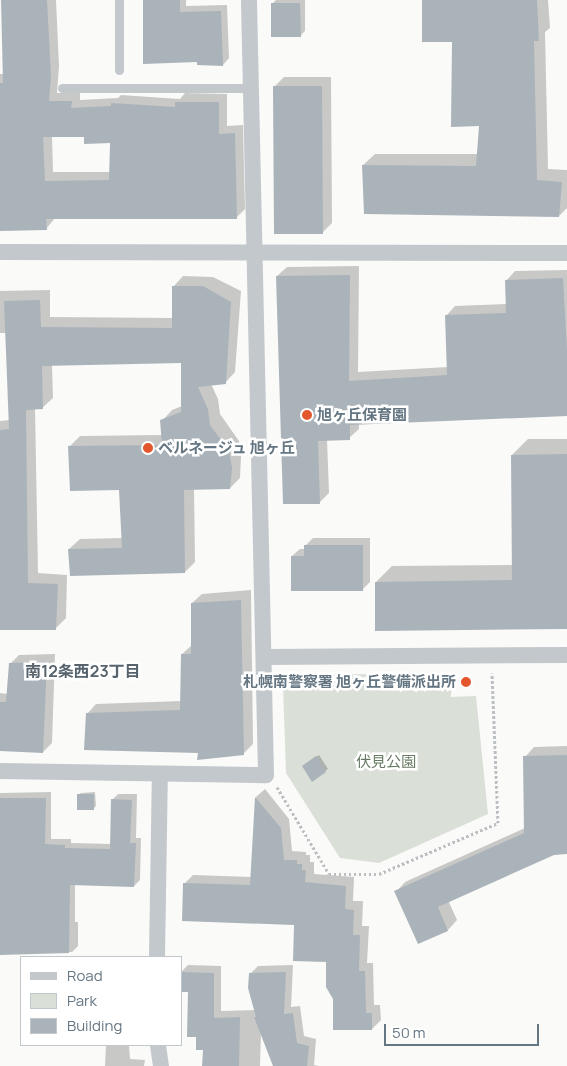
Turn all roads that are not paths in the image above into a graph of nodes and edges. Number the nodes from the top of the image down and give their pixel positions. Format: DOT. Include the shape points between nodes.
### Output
graph roads {
  1 [pos="119,0"];
  2 [pos="249,0"];
  3 [pos="119,70"];
  4 [pos="62,88"];
  5 [pos="251,88"];
  6 [pos="0,252"];
  7 [pos="255,253"];
  8 [pos="567,254"];
  9 [pos="567,655"];
  10 [pos="264,657"];
  11 [pos="0,771"];
  12 [pos="160,775"];
  13 [pos="157,956"];
  14 [pos="158,1046"];
  15 [pos="161,1066"];
  1 -- 3 [label="lane"];
  2 -- 5 [label="street"];
  4 -- 5 [label="lane"];
  5 -- 7 [label="street"];
  6 -- 7 [label="street"];
  7 -- 8 [label="street"];
  7 -- 10 [label="street"];
  9 -- 10 [label="street"];
  10 -- 12 [label="street" via="266,775"];
  11 -- 12 [label="street"];
  12 -- 13 [label="street"];
  14 -- 15 [label="street"];
}
